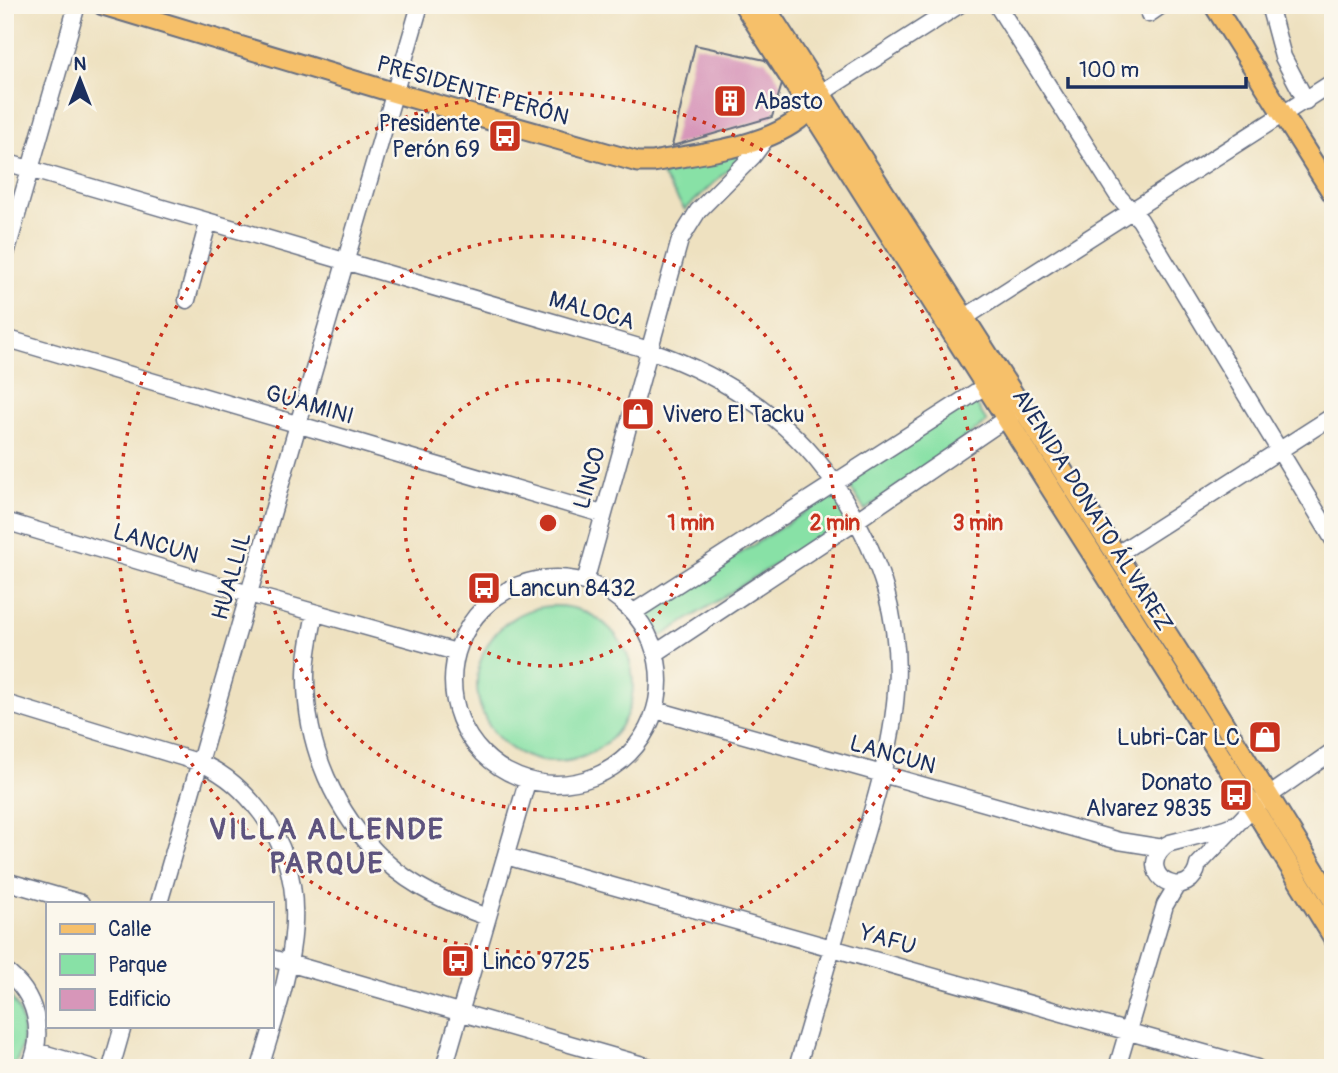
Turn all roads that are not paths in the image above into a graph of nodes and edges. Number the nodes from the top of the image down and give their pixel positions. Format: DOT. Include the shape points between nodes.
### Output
graph roads {
  1 [pos="77,5"];
  2 [pos="103,5"];
  3 [pos="420,5"];
  4 [pos="744,5"];
  5 [pos="764,5"];
  6 [pos="959,5"];
  7 [pos="997,5"];
  8 [pos="1214,5"];
  9 [pos="1269,5"];
  10 [pos="1333,82"];
  11 [pos="395,93"];
  12 [pos="1306,101"];
  13 [pos="815,103"];
  14 [pos="1284,114"];
  15 [pos="765,140"];
  16 [pos="5,162"];
  17 [pos="30,169"];
  18 [pos="1333,194"];
  19 [pos="1132,210"];
  20 [pos="208,223"];
  21 [pos="5,257"];
  22 [pos="345,260"];
  23 [pos="187,300"];
  24 [pos="964,318"];
  25 [pos="5,338"];
  26 [pos="649,350"];
  27 [pos="993,381"];
  28 [pos="1014,413"];
  29 [pos="1333,416"];
  30 [pos="298,423"];
  31 [pos="1280,450"];
  32 [pos="835,483"];
  33 [pos="602,514"];
  34 [pos="857,520"];
  35 [pos="5,521"];
  36 [pos="1333,539"];
  37 [pos="1116,555"];
  38 [pos="584,582"];
  39 [pos="249,594"];
  40 [pos="634,612"];
  41 [pos="315,613"];
  42 [pos="456,652"];
  43 [pos="656,653"];
  44 [pos="5,703"];
  45 [pos="656,710"];
  46 [pos="1333,751"];
  47 [pos="201,763"];
  48 [pos="884,775"];
  49 [pos="527,782"];
  50 [pos="1260,801"];
  51 [pos="1233,825"];
  52 [pos="1119,841"];
  53 [pos="1179,842"];
  54 [pos="1163,848"];
  55 [pos="506,856"];
  56 [pos="1198,864"];
  57 [pos="1158,872"];
  58 [pos="5,881"];
  59 [pos="1177,885"];
  60 [pos="1333,900"];
  61 [pos="77,902"];
  62 [pos="159,902"];
  63 [pos="1166,905"];
  64 [pos="487,917"];
  65 [pos="1333,937"];
  66 [pos="832,947"];
  67 [pos="273,958"];
  68 [pos="291,963"];
  69 [pos="5,971"];
  70 [pos="460,1012"];
  71 [pos="273,1024"];
  72 [pos="122,1028"];
  73 [pos="272,1028"];
  74 [pos="1128,1030"];
  75 [pos="36,1051"];
  76 [pos="29,1068"];
  77 [pos="93,1068"];
  78 [pos="111,1068"];
  79 [pos="260,1068"];
  80 [pos="444,1068"];
  81 [pos="653,1068"];
  82 [pos="797,1068"];
  83 [pos="1117,1068"];
  84 [pos="1257,1068"];
  1 -- 17 [label="street"];
  2 -- 11 [label="main road, PRESIDENTE PERÓN"];
  3 -- 11 [label="street, HUALLIL"];
  4 -- 13 [label="main road"];
  5 -- 13 [label="main road"];
  6 -- 13 [label="street" via="830,88"];
  7 -- 19 [label="street" via="1118,196"];
  8 -- 14 [label="main road"];
  9 -- 12 [label="street" via="1283,57"];
  10 -- 12 [label="street"];
  11 -- 15 [label="main road, PRESIDENTE PERÓN" via="638,162"];
  11 -- 22 [label="street, HUALLIL"];
  12 -- 14 [label="street"];
  13 -- 15 [label="main road, PRESIDENTE PERÓN" via="797,123"];
  13 -- 24 [label="main road, AVENIDA DONATO ÁLVAREZ"];
  13 -- 27 [label="main road, AVENIDA DONATO ÁLVAREZ"];
  14 -- 18 [label="main road"];
  14 -- 19 [label="street"];
  15 -- 26 [label="street, LINCO" via="684,232"];
  16 -- 17 [label="street, MALOCA"];
  17 -- 20 [label="street, MALOCA"];
  17 -- 21 [label="street"];
  19 -- 24 [label="street"];
  19 -- 31 [label="street"];
  20 -- 22 [label="street, MALOCA"];
  20 -- 23 [label="street"];
  22 -- 26 [label="street, MALOCA"];
  22 -- 30 [label="street, HUALLIL"];
  24 -- 27 [label="main road, AVENIDA DONATO ÁLVAREZ"];
  25 -- 30 [label="street, GUAMINI"];
  26 -- 32 [label="street, MALOCA" via="695,369 771,414 803,443"];
  26 -- 33 [label="street, LINCO"];
  27 -- 28 [label="main road, AVENIDA DONATO ÁLVAREZ"];
  27 -- 32 [label="street"];
  28 -- 34 [label="street"];
  28 -- 37 [label="main road, AVENIDA DONATO ÁLVAREZ"];
  28 -- 50 [label="main road, AVENIDA DONATO ÁLVAREZ"];
  29 -- 31 [label="street"];
  30 -- 33 [label="street, GUAMINI"];
  30 -- 39 [label="street, HUALLIL"];
  31 -- 36 [label="street"];
  31 -- 37 [label="street"];
  32 -- 34 [label="street, MALOCA"];
  32 -- 40 [label="street"];
  33 -- 38 [label="street, LINCO"];
  34 -- 43 [label="street"];
  34 -- 48 [label="street, MALOCA" via="877,561 895,627 897,689"];
  35 -- 39 [label="street, LANCUN"];
  37 -- 50 [label="main road, AVENIDA DONATO ÁLVAREZ" via="1205,692"];
  38 -- 40 [label="street" via="612,594"];
  38 -- 42 [label="street" via="540,579 517,585 479,612"];
  39 -- 41 [label="street, LANCUN"];
  39 -- 47 [label="street, HUALLIL"];
  40 -- 43 [label="street"];
  41 -- 42 [label="street, LANCUN"];
  41 -- 64 [label="street" via="307,653 308,712 313,740 336,798 358,832 387,863 452,904"];
  42 -- 49 [label="street" via="455,707 466,733 483,755"];
  43 -- 45 [label="street" via="660,691"];
  44 -- 47 [label="street"];
  45 -- 48 [label="street, LANCUN"];
  45 -- 49 [label="street" via="646,734 608,771 557,785"];
  46 -- 50 [label="street, LANCUN"];
  47 -- 62 [label="street, HUALLIL"];
  47 -- 68 [label="street" via="220,772 250,798 284,850 294,912"];
  48 -- 52 [label="street, LANCUN"];
  48 -- 66 [label="street, MALOCA"];
  49 -- 55 [label="street"];
  50 -- 51 [label="street, LANCUN"];
  50 -- 60 [label="main road, AVENIDA DONATO ÁLVAREZ"];
  50 -- 65 [label="main road, AVENIDA DONATO ÁLVAREZ"];
  51 -- 53 [label="street, LANCUN"];
  51 -- 56 [label="street, LANCUN"];
  52 -- 54 [label="street, LANCUN"];
  52 -- 57 [label="street, LANCUN" via="1139,852"];
  53 -- 54 [label="street, LANCUN"];
  53 -- 56 [label="street" via="1191,847"];
  54 -- 57 [label="street" via="1156,860"];
  55 -- 64 [label="street"];
  55 -- 66 [label="street, YAFU"];
  56 -- 59 [label="street, LANCUN" via="1194,876"];
  57 -- 59 [label="street, LANCUN"];
  57 -- 63 [label="street"];
  58 -- 61 [label="street"];
  59 -- 63 [label="street"];
  63 -- 74 [label="street"];
  64 -- 70 [label="street"];
  66 -- 74 [label="street, YAFU"];
  66 -- 82 [label="street, MALOCA"];
  67 -- 68 [label="street"];
  68 -- 70 [label="street"];
  68 -- 71 [label="street"];
  69 -- 75 [label="street" via="32,1003"];
  70 -- 80 [label="street"];
  70 -- 81 [label="street"];
  72 -- 78 [label="street"];
  73 -- 79 [label="street"];
  74 -- 83 [label="street"];
  74 -- 84 [label="street, YAFU"];
  75 -- 76 [label="street"];
  75 -- 77 [label="street"];
}
